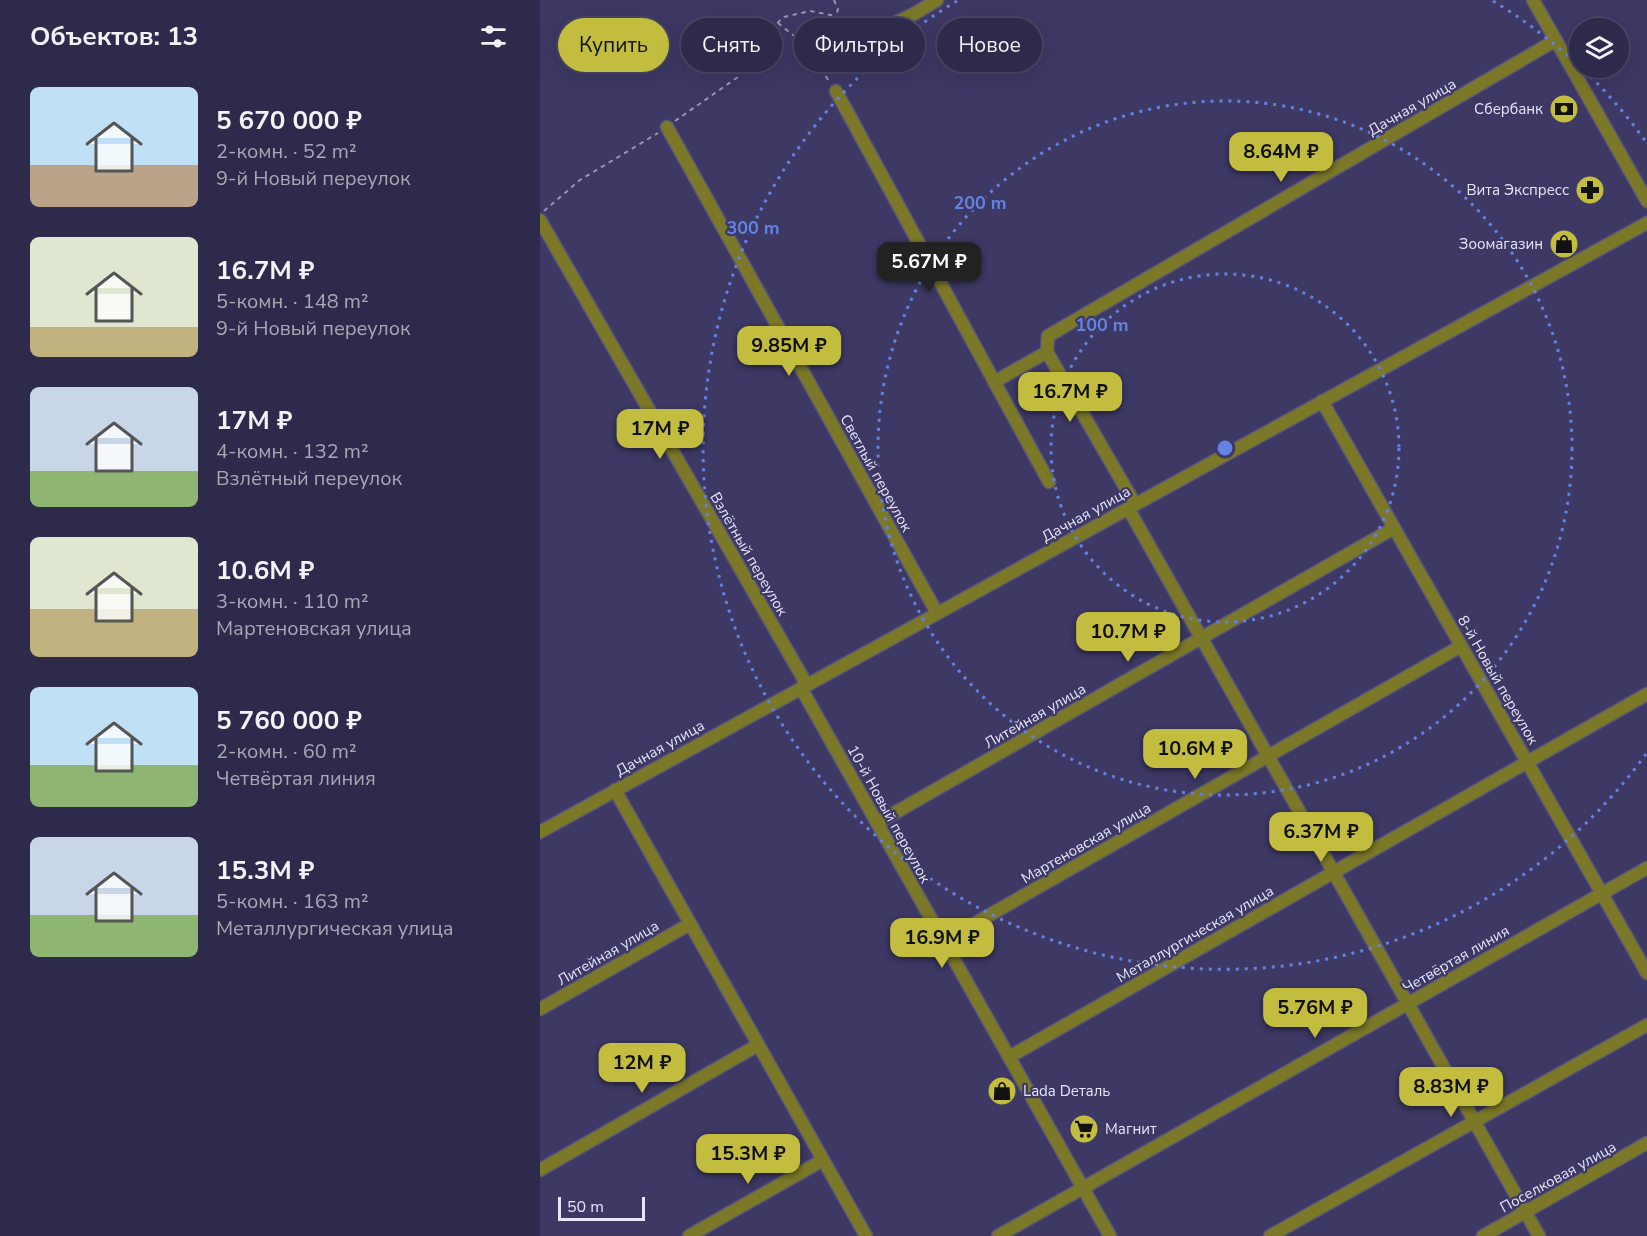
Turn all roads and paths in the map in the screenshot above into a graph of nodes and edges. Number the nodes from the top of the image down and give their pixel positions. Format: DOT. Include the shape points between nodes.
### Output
graph roads {
  1 [pos="834,0"];
  2 [pos="937,0"];
  3 [pos="1533,0"];
  4 [pos="836,16"];
  5 [pos="905,18"];
  6 [pos="782,19"];
  7 [pos="782,26"];
  8 [pos="1556,40"];
  9 [pos="742,72"];
  10 [pos="836,91"];
  11 [pos="667,127"];
  12 [pos="1647,201"];
  13 [pos="540,215"];
  14 [pos="540,220"];
  15 [pos="1647,223"];
  16 [pos="1047,352"];
  17 [pos="994,382"];
  18 [pos="1322,401"];
  19 [pos="1048,482"];
  20 [pos="1132,506"];
  21 [pos="1394,528"];
  22 [pos="937,613"];
  23 [pos="1202,638"];
  24 [pos="1461,646"];
  25 [pos="804,686"];
  26 [pos="1647,694"];
  27 [pos="1268,756"];
  28 [pos="1527,763"];
  29 [pos="615,790"];
  30 [pos="877,823"];
  31 [pos="540,832"];
  32 [pos="1647,868"];
  33 [pos="1334,872"];
  34 [pos="1602,893"];
  35 [pos="690,924"];
  36 [pos="944,941"];
  37 [pos="1647,974"];
  38 [pos="1408,1003"];
  39 [pos="540,1009"];
  40 [pos="1647,1025"];
  41 [pos="758,1045"];
  42 [pos="1009,1057"];
  43 [pos="1476,1121"];
  44 [pos="1647,1143"];
  45 [pos="823,1160"];
  46 [pos="540,1170"];
  47 [pos="1083,1188"];
  48 [pos="1526,1212"];
  49 [pos="689,1236"];
  50 [pos="866,1236"];
  51 [pos="998,1236"];
  52 [pos="1110,1236"];
  53 [pos="1270,1236"];
  54 [pos="1483,1236"];
  55 [pos="1539,1236"];
  1 -- 4 [label="path"];
  2 -- 5 [label="street"];
  3 -- 8 [label="street"];
  4 -- 6 [label="path" via="810,11"];
  7 -- 10 [label="path" via="803,43"];
  8 -- 12 [label="street"];
  8 -- 16 [label="street, Дачная улица" via="1048,336"];
  9 -- 11 [label="path"];
  10 -- 17 [label="street"];
  11 -- 13 [label="path" via="580,180"];
  11 -- 22 [label="street, Светлый переулок"];
  14 -- 25 [label="street, Взлётный переулок"];
  15 -- 18 [label="street, Дачная улица"];
  16 -- 17 [label="street"];
  16 -- 20 [label="street"];
  17 -- 19 [label="street"];
  18 -- 20 [label="street, Дачная улица"];
  18 -- 21 [label="street, 8-й Новый переулок"];
  20 -- 22 [label="street, Дачная улица"];
  20 -- 23 [label="street"];
  21 -- 23 [label="street, Литейная улица"];
  21 -- 24 [label="street, 8-й Новый переулок"];
  22 -- 25 [label="street, Дачная улица"];
  23 -- 27 [label="street"];
  23 -- 30 [label="street, Литейная улица"];
  24 -- 27 [label="street, Мартеновская улица"];
  24 -- 28 [label="street, 8-й Новый переулок"];
  25 -- 29 [label="street, Дачная улица"];
  25 -- 30 [label="street, 10-й Новый переулок"];
  26 -- 28 [label="street, Металлургическая улица"];
  27 -- 33 [label="street"];
  27 -- 36 [label="street, Мартеновская улица"];
  28 -- 33 [label="street, Металлургическая улица"];
  28 -- 34 [label="street, 8-й Новый переулок"];
  29 -- 31 [label="street, Дачная улица"];
  29 -- 35 [label="street"];
  30 -- 36 [label="street, 10-й Новый переулок"];
  32 -- 34 [label="street, Четвёртая линия"];
  33 -- 38 [label="street"];
  33 -- 42 [label="street, Металлургическая улица"];
  34 -- 37 [label="street, 8-й Новый переулок"];
  34 -- 38 [label="street, Четвёртая линия"];
  35 -- 39 [label="street, Литейная улица"];
  35 -- 41 [label="street"];
  36 -- 42 [label="street, 10-й Новый переулок"];
  38 -- 43 [label="street"];
  38 -- 47 [label="street, Четвёртая линия"];
  40 -- 43 [label="street"];
  41 -- 45 [label="street"];
  41 -- 46 [label="street"];
  42 -- 47 [label="street, 10-й Новый переулок"];
  43 -- 48 [label="street"];
  43 -- 53 [label="street"];
  44 -- 48 [label="street, Поселковая улица"];
  45 -- 49 [label="street"];
  45 -- 50 [label="street"];
  47 -- 51 [label="street, Четвёртая линия"];
  47 -- 52 [label="street, 10-й Новый переулок"];
  48 -- 54 [label="street, Поселковая улица"];
  48 -- 55 [label="street"];
}
